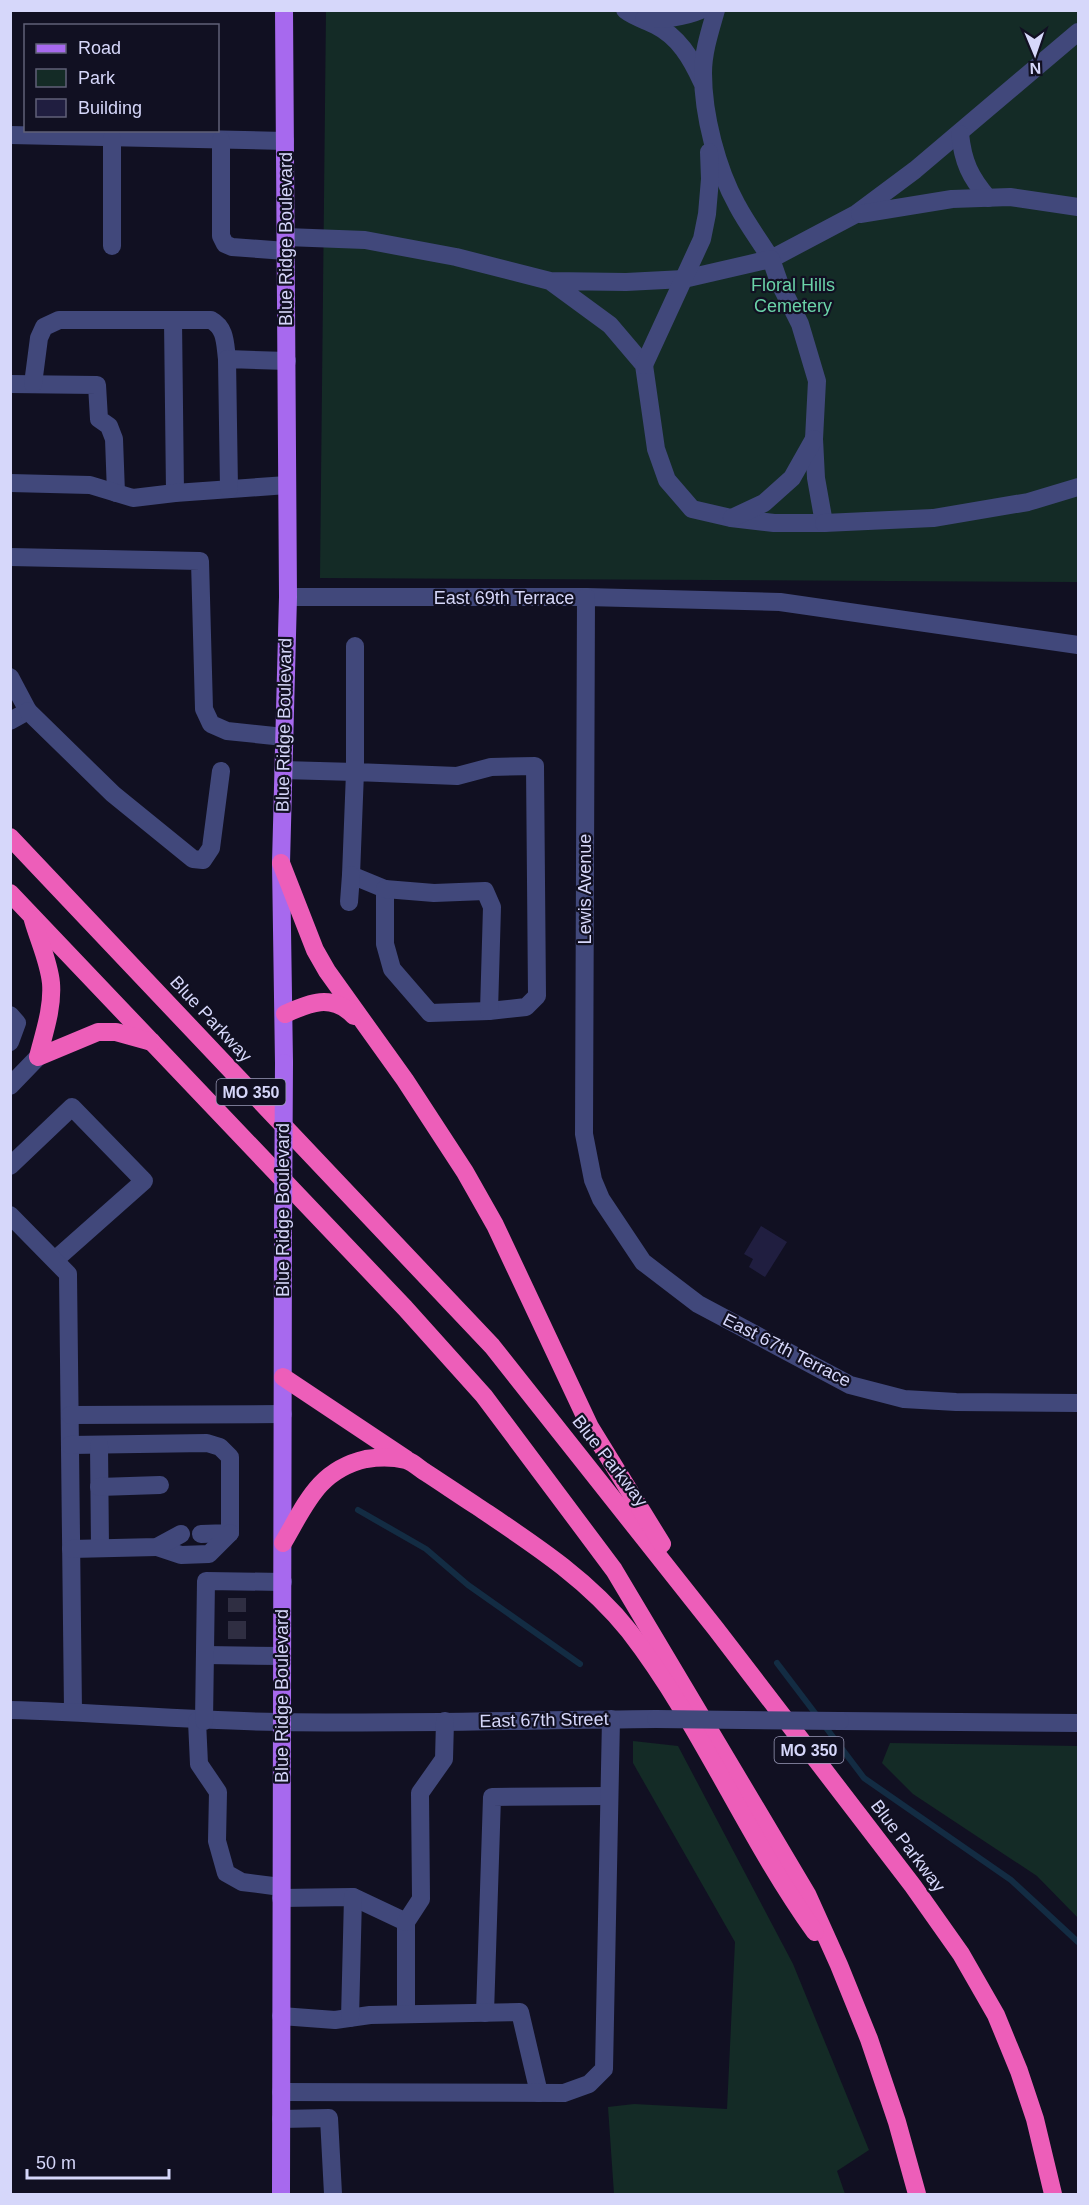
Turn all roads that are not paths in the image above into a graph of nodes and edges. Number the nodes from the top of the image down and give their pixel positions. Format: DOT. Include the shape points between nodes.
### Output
graph roads {
  1 [pos="284,10"];
  2 [pos="700,10"];
  3 [pos="716,10"];
  4 [pos="633,15"];
  5 [pos="1078,32"];
  6 [pos="704,87"];
  7 [pos="707,113"];
  8 [pos="960,134"];
  9 [pos="10,135"];
  10 [pos="112,138"];
  11 [pos="221,140"];
  12 [pos="285,141"];
  13 [pos="988,198"];
  14 [pos="1078,207"];
  15 [pos="856,214"];
  16 [pos="286,244"];
  17 [pos="112,246"];
  18 [pos="771,259"];
  19 [pos="684,279"];
  20 [pos="550,281"];
  21 [pos="173,320"];
  22 [pos="227,359"];
  23 [pos="287,361"];
  24 [pos="644,364"];
  25 [pos="10,384"];
  26 [pos="33,384"];
  27 [pos="814,439"];
  28 [pos="10,483"];
  29 [pos="287,485"];
  30 [pos="1078,487"];
  31 [pos="229,489"];
  32 [pos="116,493"];
  33 [pos="175,493"];
  34 [pos="731,519"];
  35 [pos="824,523"];
  36 [pos="10,557"];
  37 [pos="288,597"];
  38 [pos="586,597"];
  39 [pos="1078,645"];
  40 [pos="355,646"];
  41 [pos="10,677"];
  42 [pos="28,711"];
  43 [pos="10,722"];
  44 [pos="284,737"];
  45 [pos="282,770"];
  46 [pos="221,771"];
  47 [pos="355,772"];
  48 [pos="10,837"];
  49 [pos="281,863"];
  50 [pos="351,875"];
  51 [pos="385,889"];
  52 [pos="10,893"];
  53 [pos="349,902"];
  54 [pos="32,916"];
  55 [pos="489,1011"];
  56 [pos="285,1014"];
  57 [pos="10,1015"];
  58 [pos="368,1030"];
  59 [pos="10,1042"];
  60 [pos="152,1042"];
  61 [pos="38,1057"];
  62 [pos="10,1086"];
  63 [pos="10,1166"];
  64 [pos="594,1180"];
  65 [pos="10,1215"];
  66 [pos="56,1259"];
  67 [pos="283,1377"];
  68 [pos="1078,1403"];
  69 [pos="283,1414"];
  70 [pos="70,1415"];
  71 [pos="70,1445"];
  72 [pos="99,1445"];
  73 [pos="408,1460"];
  74 [pos="160,1485"];
  75 [pos="99,1487"];
  76 [pos="201,1533"];
  77 [pos="230,1533"];
  78 [pos="181,1534"];
  79 [pos="283,1543"];
  80 [pos="157,1547"];
  81 [pos="100,1548"];
  82 [pos="71,1549"];
  83 [pos="283,1582"];
  84 [pos="716,1629"];
  85 [pos="205,1655"];
  86 [pos="282,1656"];
  87 [pos="10,1710"];
  88 [pos="73,1711"];
  89 [pos="611,1719"];
  90 [pos="200,1721"];
  91 [pos="445,1721"];
  92 [pos="282,1722"];
  93 [pos="1078,1723"];
  94 [pos="609,1796"];
  95 [pos="281,1893"];
  96 [pos="353,1897"];
  97 [pos="406,1922"];
  98 [pos="839,1965"];
  99 [pos="485,2013"];
  100 [pos="406,2014"];
  101 [pos="281,2016"];
  102 [pos="350,2018"];
  103 [pos="281,2092"];
  104 [pos="539,2093"];
  105 [pos="281,2119"];
  106 [pos="281,2194"];
  107 [pos="333,2194"];
  108 [pos="917,2194"];
  109 [pos="1053,2194"];
  1 -- 12 [label="main road, Blue Ridge Boulevard"];
  2 -- 4 [label="street" via="664,19"];
  3 -- 6 [label="street" via="706,42"];
  4 -- 6 [label="street" via="677,41 691,57"];
  5 -- 8 [label="street"];
  6 -- 7 [label="street"];
  7 -- 18 [label="street" via="719,164 736,205"];
  7 -- 19 [label="street" via="707,214 702,239"];
  8 -- 13 [label="street" via="962,157"];
  8 -- 15 [label="street"];
  9 -- 10 [label="street"];
  10 -- 11 [label="street"];
  10 -- 17 [label="street"];
  11 -- 12 [label="street"];
  11 -- 16 [label="street" via="221,236 225,244"];
  12 -- 16 [label="main road, Blue Ridge Boulevard"];
  13 -- 14 [label="street" via="1010,197"];
  13 -- 15 [label="street" via="952,199"];
  15 -- 18 [label="street"];
  16 -- 20 [label="street" via="365,240 456,257"];
  16 -- 23 [label="main road, Blue Ridge Boulevard"];
  18 -- 19 [label="street"];
  18 -- 27 [label="street" via="800,324 817,381"];
  19 -- 20 [label="street"];
  19 -- 24 [label="street"];
  20 -- 24 [label="street" via="610,325"];
  21 -- 22 [label="street" via="211,320 219,325"];
  21 -- 26 [label="street" via="59,320 44,327 39,338"];
  21 -- 33 [label="street"];
  22 -- 23 [label="street"];
  22 -- 31 [label="street"];
  23 -- 29 [label="main road, Blue Ridge Boulevard"];
  24 -- 34 [label="street" via="656,449 668,480 692,508"];
  25 -- 26 [label="street"];
  26 -- 32 [label="street" via="97,385 99,418 109,426 114,440"];
  27 -- 34 [label="street" via="792,478 764,503"];
  27 -- 35 [label="street"];
  28 -- 32 [label="street" via="90,485"];
  29 -- 31 [label="street"];
  29 -- 37 [label="main road, Blue Ridge Boulevard"];
  30 -- 35 [label="street" via="1028,502 933,518"];
  31 -- 33 [label="street"];
  32 -- 33 [label="street" via="133,498"];
  34 -- 35 [label="street"];
  36 -- 44 [label="street" via="200,561 204,709 211,724 227,731"];
  37 -- 38 [label="street, East 69th Terrace"];
  37 -- 44 [label="main road, Blue Ridge Boulevard"];
  38 -- 39 [label="street, East 69th Terrace" via="780,602"];
  38 -- 64 [label="street, Lewis Avenue" via="584,1134"];
  40 -- 47 [label="street"];
  41 -- 42 [label="street"];
  42 -- 43 [label="street"];
  42 -- 46 [label="street" via="113,794 193,859 203,860 211,848"];
  44 -- 45 [label="main road, Blue Ridge Boulevard"];
  45 -- 47 [label="street"];
  45 -- 49 [label="main road, Blue Ridge Boulevard"];
  47 -- 50 [label="street"];
  47 -- 55 [label="street" via="457,776 491,767 535,766 537,996 526,1007"];
  48 -- 84 [label="highway, Blue Parkway / MO 350" via="492,1346"];
  49 -- 56 [label="main road, Blue Ridge Boulevard"];
  49 -- 58 [label="highway" via="315,950"];
  50 -- 51 [label="street"];
  50 -- 53 [label="street"];
  51 -- 55 [label="street" via="384,944 392,969 430,1013"];
  51 -- 55 [label="street" via="434,893 484,891 492,907"];
  52 -- 54 [label="highway, MO 350"];
  54 -- 60 [label="highway, MO 350"];
  54 -- 61 [label="highway" via="51,984"];
  56 -- 58 [label="highway" via="312,1002 329,1002 350,1012"];
  56 -- 67 [label="main road, Blue Ridge Boulevard, bridge"];
  57 -- 59 [label="street" via="17,1023"];
  58 -- 84 [label="highway" via="465,1172 495,1225 590,1427"];
  60 -- 61 [label="highway" via="116,1032 98,1032"];
  60 -- 98 [label="highway, MO 350" via="405,1308 484,1396 546,1478 614,1570 807,1893"];
  61 -- 62 [label="street"];
  63 -- 66 [label="street" via="72,1107 144,1180"];
  64 -- 68 [label="street, East 67th Terrace" via="601,1199 643,1262 698,1304 850,1385 904,1399"];
  65 -- 66 [label="street"];
  66 -- 70 [label="street" via="68,1274"];
  67 -- 69 [label="main road, Blue Ridge Boulevard"];
  67 -- 73 [label="highway"];
  69 -- 70 [label="street"];
  69 -- 79 [label="main road, Blue Ridge Boulevard"];
  70 -- 71 [label="street"];
  71 -- 72 [label="street"];
  71 -- 82 [label="street"];
  72 -- 75 [label="street"];
  72 -- 77 [label="street" via="207,1443 220,1447 230,1456"];
  73 -- 79 [label="highway" via="376,1457 339,1468 324,1479 309,1499"];
  73 -- 98 [label="highway" via="547,1553 590,1588 628,1630 669,1687 793,1901"];
  74 -- 75 [label="street"];
  75 -- 81 [label="street"];
  76 -- 77 [label="street"];
  77 -- 80 [label="street" via="208,1554 181,1555"];
  78 -- 80 [label="street"];
  79 -- 83 [label="main road, Blue Ridge Boulevard"];
  80 -- 81 [label="street"];
  81 -- 82 [label="street"];
  82 -- 88 [label="street"];
  83 -- 85 [label="street" via="238,1590 206,1581"];
  83 -- 86 [label="main road, Blue Ridge Boulevard"];
  84 -- 109 [label="highway, Blue Parkway / MO 350" via="962,1954 996,2015 1019,2072"];
  85 -- 86 [label="street" via="237,1647"];
  85 -- 90 [label="street"];
  86 -- 92 [label="main road, Blue Ridge Boulevard"];
  87 -- 88 [label="street, East 67th Street"];
  88 -- 90 [label="street, East 67th Street"];
  89 -- 91 [label="street, East 67th Street"];
  89 -- 93 [label="street, East 67th Street, bridge"];
  89 -- 94 [label="street"];
  90 -- 92 [label="street, East 67th Street"];
  90 -- 95 [label="street" via="199,1764 218,1792 217,1841 226,1874"];
  91 -- 92 [label="street, East 67th Street"];
  91 -- 97 [label="street" via="444,1759 420,1793 421,1899"];
  92 -- 95 [label="main road, Blue Ridge Boulevard"];
  94 -- 99 [label="street" via="492,1797"];
  94 -- 104 [label="street" via="604,2069 589,2084 564,2093"];
  95 -- 96 [label="street"];
  95 -- 101 [label="main road, Blue Ridge Boulevard"];
  96 -- 97 [label="street"];
  96 -- 102 [label="street"];
  97 -- 100 [label="street"];
  98 -- 108 [label="highway, MO 350" via="869,2039"];
  99 -- 100 [label="street"];
  99 -- 104 [label="street" via="520,2012"];
  100 -- 102 [label="street"];
  101 -- 102 [label="street"];
  101 -- 103 [label="main road, Blue Ridge Boulevard"];
  103 -- 104 [label="street"];
  103 -- 105 [label="main road, Blue Ridge Boulevard"];
  105 -- 106 [label="main road, Blue Ridge Boulevard"];
  105 -- 107 [label="street" via="329,2118"];
}
